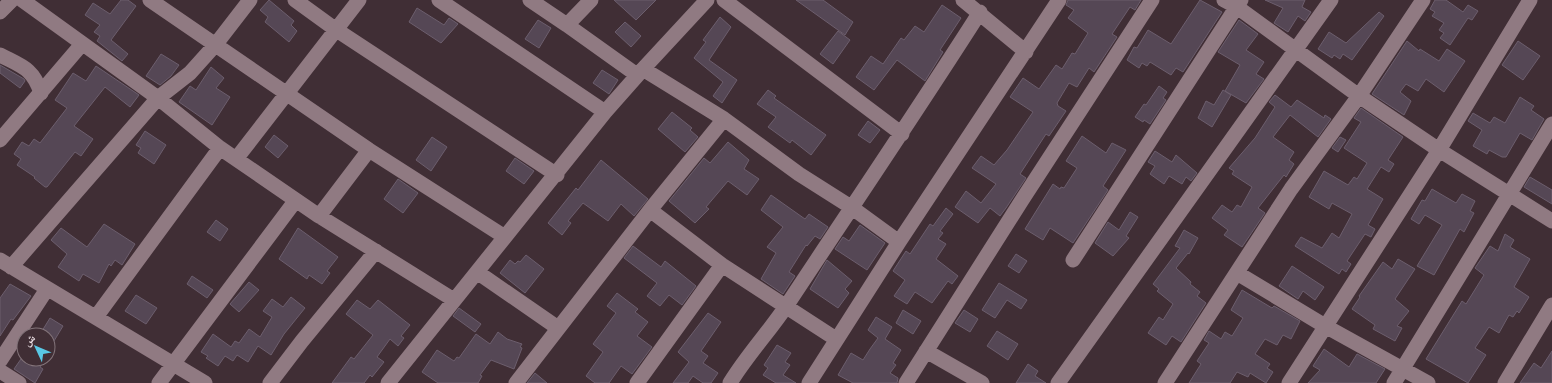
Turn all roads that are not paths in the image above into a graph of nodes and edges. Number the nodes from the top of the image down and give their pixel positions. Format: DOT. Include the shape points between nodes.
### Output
graph roads {
  1 [pos="12,0"];
  2 [pos="22,0"];
  3 [pos="150,0"];
  4 [pos="250,0"];
  5 [pos="295,0"];
  6 [pos="359,0"];
  7 [pos="439,0"];
  8 [pos="530,0"];
  9 [pos="591,0"];
  10 [pos="707,0"];
  11 [pos="724,0"];
  12 [pos="963,0"];
  13 [pos="1059,0"];
  14 [pos="1152,0"];
  15 [pos="1224,0"];
  16 [pos="1331,0"];
  17 [pos="1423,0"];
  18 [pos="1530,0"];
  19 [pos="1239,4"];
  20 [pos="0,12"];
  21 [pos="980,12"];
  22 [pos="567,25"];
  23 [pos="335,29"];
  24 [pos="82,44"];
  25 [pos="216,44"];
  26 [pos="1295,49"];
  27 [pos="1026,52"];
  28 [pos="0,55"];
  29 [pos="640,72"];
  30 [pos="286,92"];
  31 [pos="41,93"];
  32 [pos="1359,96"];
  33 [pos="158,98"];
  34 [pos="605,112"];
  35 [pos="724,119"];
  36 [pos="1552,124"];
  37 [pos="902,134"];
  38 [pos="0,140"];
  39 [pos="220,148"];
  40 [pos="370,150"];
  41 [pos="1439,150"];
  42 [pos="236,159"];
  43 [pos="557,175"];
  44 [pos="1509,194"];
  45 [pos="296,200"];
  46 [pos="851,207"];
  47 [pos="650,210"];
  48 [pos="319,216"];
  49 [pos="1552,221"];
  50 [pos="505,237"];
  51 [pos="899,242"];
  52 [pos="376,251"];
  53 [pos="1073,260"];
  54 [pos="6,264"];
  55 [pos="722,265"];
  56 [pos="477,272"];
  57 [pos="1237,273"];
  58 [pos="47,289"];
  59 [pos="454,300"];
  60 [pos="1552,305"];
  61 [pos="785,307"];
  62 [pos="96,318"];
  63 [pos="1325,326"];
  64 [pos="558,328"];
  65 [pos="836,339"];
  66 [pos="926,351"];
  67 [pos="0,361"];
  68 [pos="172,363"];
  69 [pos="1403,369"];
  70 [pos="0,371"];
  71 [pos="20,383"];
  72 [pos="159,383"];
  73 [pos="205,383"];
  74 [pos="270,383"];
  75 [pos="388,383"];
  76 [pos="516,383"];
  77 [pos="637,383"];
  78 [pos="730,383"];
  79 [pos="809,383"];
  80 [pos="906,383"];
  81 [pos="982,383"];
  82 [pos="1058,383"];
  83 [pos="1165,383"];
  84 [pos="1289,383"];
  85 [pos="1394,383"];
  86 [pos="1428,383"];
  87 [pos="1505,383"];
  1 -- 20 [label="street"];
  2 -- 24 [label="street"];
  3 -- 25 [label="street"];
  4 -- 25 [label="street"];
  5 -- 23 [label="street"];
  6 -- 23 [label="street"];
  7 -- 34 [label="street"];
  8 -- 22 [label="street"];
  9 -- 22 [label="street"];
  10 -- 29 [label="street"];
  11 -- 37 [label="street"];
  12 -- 21 [label="street"];
  13 -- 27 [label="street"];
  14 -- 66 [label="street"];
  15 -- 19 [label="street"];
  16 -- 26 [label="street"];
  17 -- 32 [label="street"];
  18 -- 41 [label="street"];
  19 -- 26 [label="street"];
  19 -- 53 [label="street"];
  21 -- 27 [label="street"];
  21 -- 37 [label="street"];
  22 -- 29 [label="street"];
  23 -- 30 [label="street"];
  23 -- 43 [label="street"];
  24 -- 31 [label="street"];
  24 -- 33 [label="street"];
  25 -- 30 [label="street"];
  25 -- 33 [label="street" via="190,73"];
  26 -- 32 [label="street"];
  26 -- 82 [label="street"];
  27 -- 51 [label="street"];
  28 -- 31 [label="street" via="31,72"];
  29 -- 34 [label="street"];
  29 -- 35 [label="street"];
  30 -- 40 [label="street"];
  30 -- 42 [label="street"];
  31 -- 38 [label="street"];
  32 -- 41 [label="street"];
  32 -- 57 [label="street" via="1303,172"];
  33 -- 39 [label="street"];
  33 -- 54 [label="street"];
  34 -- 43 [label="street"];
  35 -- 46 [label="street" via="799,174"];
  35 -- 47 [label="street"];
  36 -- 44 [label="street"];
  37 -- 46 [label="street"];
  39 -- 42 [label="street"];
  39 -- 62 [label="street"];
  40 -- 48 [label="street"];
  40 -- 50 [label="street"];
  41 -- 44 [label="street"];
  41 -- 63 [label="street"];
  42 -- 45 [label="street"];
  43 -- 50 [label="street"];
  44 -- 49 [label="street"];
  44 -- 69 [label="street"];
  45 -- 48 [label="street"];
  45 -- 68 [label="street"];
  46 -- 51 [label="street"];
  46 -- 61 [label="street"];
  47 -- 55 [label="street"];
  47 -- 64 [label="street"];
  48 -- 52 [label="street"];
  50 -- 56 [label="street"];
  51 -- 65 [label="street"];
  52 -- 59 [label="street"];
  52 -- 74 [label="street"];
  54 -- 58 [label="street"];
  55 -- 61 [label="street"];
  55 -- 77 [label="street"];
  56 -- 59 [label="street"];
  56 -- 64 [label="street"];
  57 -- 63 [label="street"];
  57 -- 83 [label="street"];
  58 -- 62 [label="street"];
  58 -- 67 [label="street"];
  59 -- 75 [label="street"];
  60 -- 87 [label="street"];
  61 -- 65 [label="street"];
  61 -- 78 [label="street" via="749,353"];
  62 -- 68 [label="street"];
  63 -- 69 [label="street"];
  63 -- 84 [label="street"];
  64 -- 76 [label="street"];
  65 -- 79 [label="street"];
  66 -- 80 [label="street"];
  66 -- 81 [label="street"];
  68 -- 72 [label="street"];
  68 -- 73 [label="street"];
  69 -- 85 [label="street"];
  69 -- 86 [label="street"];
  70 -- 71 [label="street"];
}
